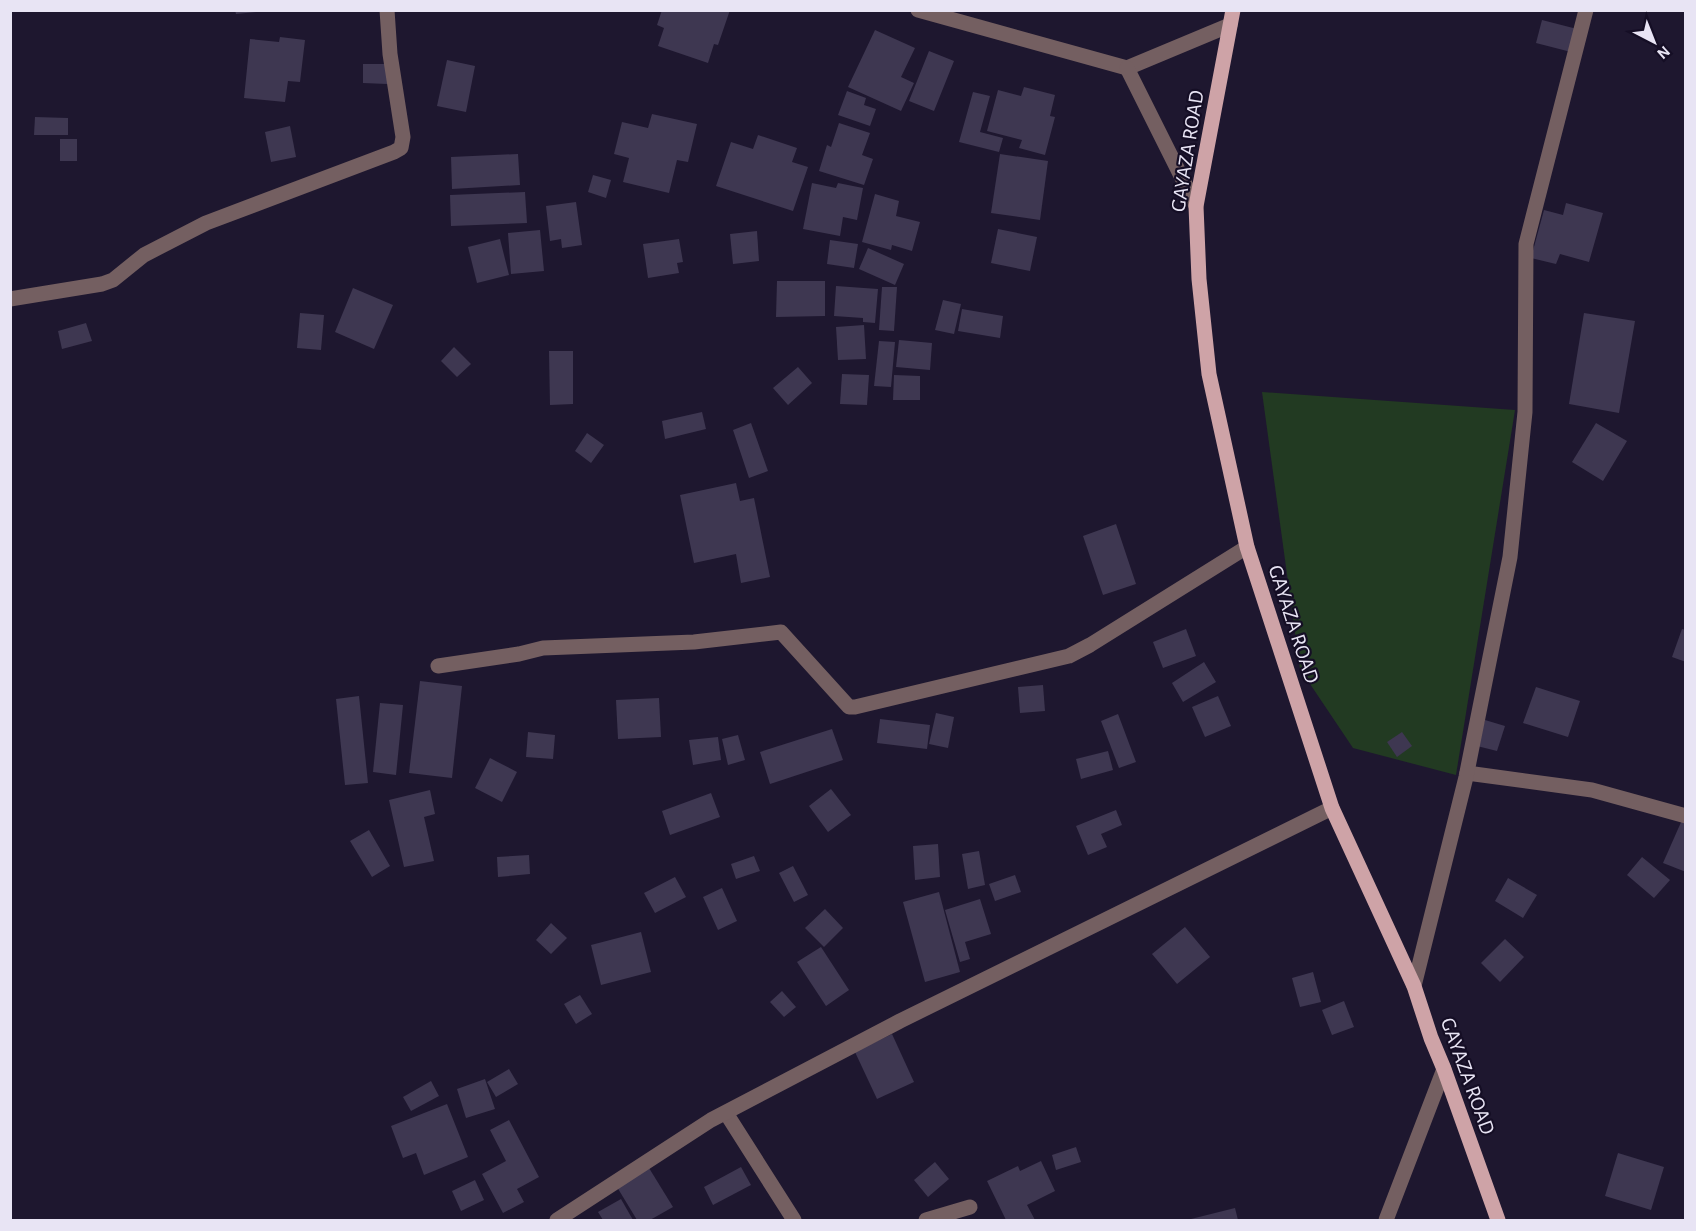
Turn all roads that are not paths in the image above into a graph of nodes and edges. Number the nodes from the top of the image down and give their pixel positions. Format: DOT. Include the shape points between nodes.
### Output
graph roads {
  1 [pos="387,10"];
  2 [pos="918,10"];
  3 [pos="1586,10"];
  4 [pos="1231,18"];
  5 [pos="1127,68"];
  6 [pos="1196,206"];
  7 [pos="10,299"];
  8 [pos="1247,547"];
  9 [pos="438,666"];
  10 [pos="1467,773"];
  11 [pos="1332,808"];
  12 [pos="1686,816"];
  13 [pos="1414,986"];
  14 [pos="1444,1070"];
  15 [pos="726,1113"];
  16 [pos="970,1207"];
  17 [pos="557,1221"];
  18 [pos="794,1221"];
  19 [pos="926,1221"];
  20 [pos="1386,1221"];
  21 [pos="1498,1221"];
  1 -- 7 [label="street" via="403,137 401,148 206,223 144,255 113,280"];
  2 -- 5 [label="street"];
  3 -- 10 [label="street" via="1526,244 1526,412 1510,558"];
  4 -- 5 [label="street"];
  4 -- 6 [label="main road, GAYAZA ROAD"];
  5 -- 6 [label="street"];
  6 -- 8 [label="main road, GAYAZA ROAD" via="1209,374"];
  8 -- 9 [label="street" via="1069,656 855,707 849,707 781,632 694,642 543,648"];
  8 -- 11 [label="main road, GAYAZA ROAD"];
  10 -- 12 [label="street" via="1592,790"];
  10 -- 13 [label="street"];
  11 -- 13 [label="main road, GAYAZA ROAD"];
  11 -- 15 [label="street" via="900,1021"];
  13 -- 14 [label="main road, GAYAZA ROAD"];
  14 -- 20 [label="street"];
  14 -- 21 [label="main road, GAYAZA ROAD"];
  15 -- 17 [label="street"];
  15 -- 18 [label="street"];
  16 -- 19 [label="street"];
}
